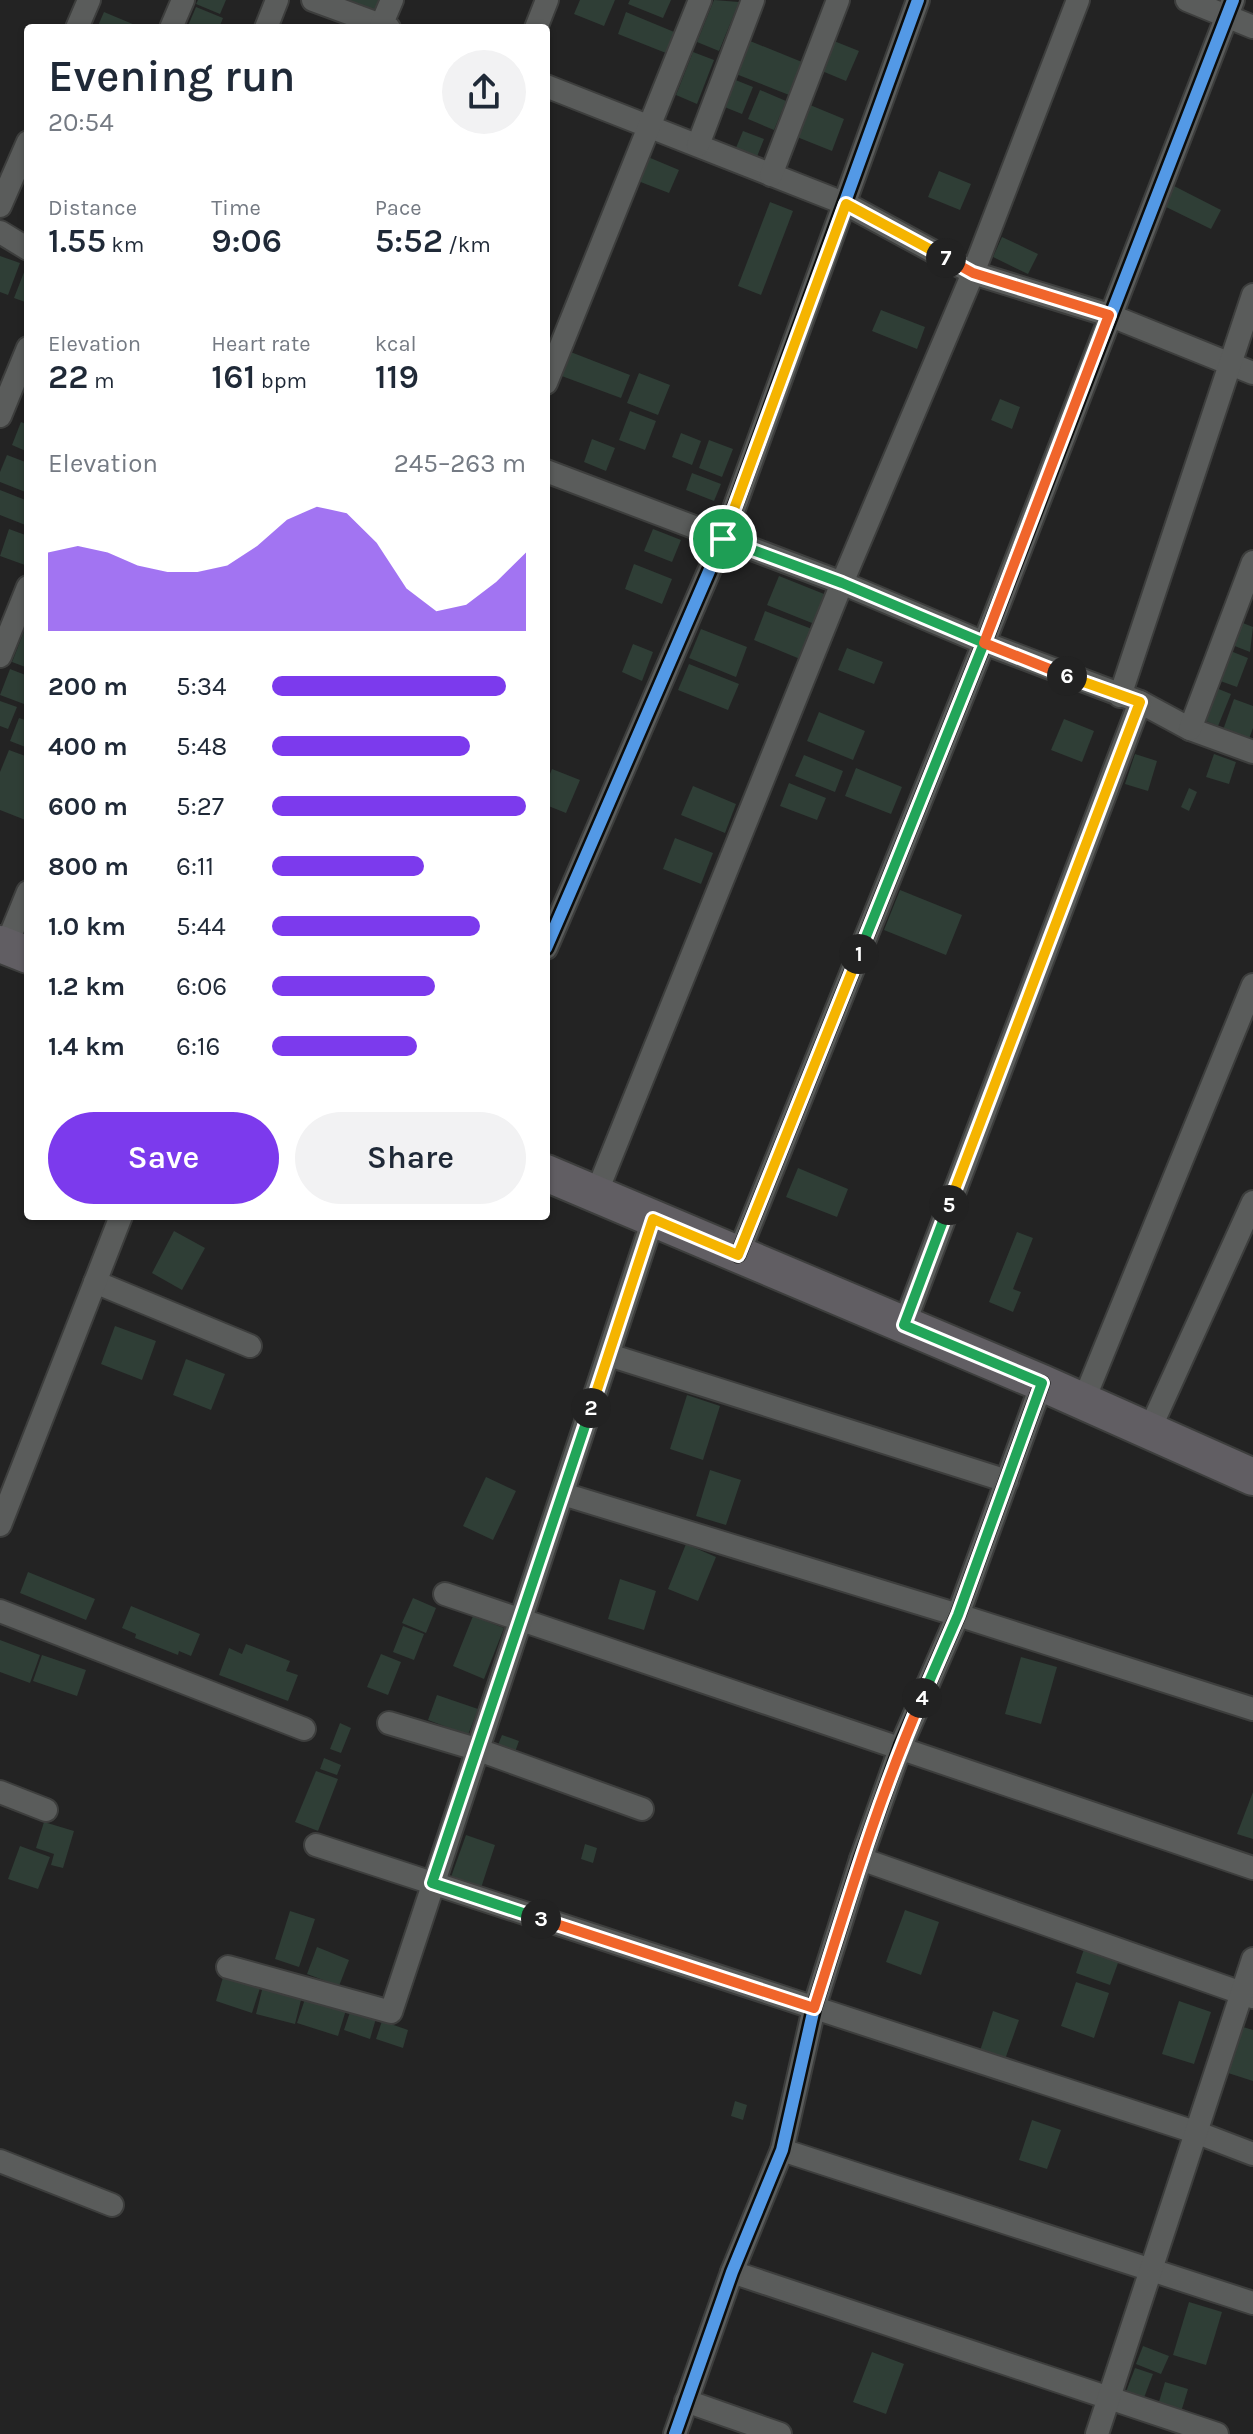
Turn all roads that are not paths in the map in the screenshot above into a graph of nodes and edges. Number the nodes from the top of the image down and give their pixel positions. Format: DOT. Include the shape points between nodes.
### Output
graph roads {
  1 [pos="89,0"];
  2 [pos="183,0"];
  3 [pos="277,0"];
  4 [pos="313,0"];
  5 [pos="392,0"];
  6 [pos="547,0"];
  7 [pos="700,0"];
  8 [pos="753,0"];
  9 [pos="838,0"];
  10 [pos="918,0"];
  11 [pos="1078,0"];
  12 [pos="1187,0"];
  13 [pos="1230,9"];
  14 [pos="79,24"];
  15 [pos="173,24"];
  16 [pos="268,24"];
  17 [pos="375,24"];
  18 [pos="384,24"];
  19 [pos="538,24"];
  20 [pos="1253,27"];
  21 [pos="550,88"];
  22 [pos="651,126"];
  23 [pos="698,145"];
  24 [pos="24,151"];
  25 [pos="771,175"];
  26 [pos="846,204"];
  27 [pos="0,206"];
  28 [pos="0,232"];
  29 [pos="24,247"];
  30 [pos="973,273"];
  31 [pos="1253,295"];
  32 [pos="1109,315"];
  33 [pos="24,358"];
  34 [pos="1229,363"];
  35 [pos="550,373"];
  36 [pos="1253,373"];
  37 [pos="0,416"];
  38 [pos="550,473"];
  39 [pos="723,539"];
  40 [pos="1253,562"];
  41 [pos="842,583"];
  42 [pos="24,597"];
  43 [pos="984,643"];
  44 [pos="0,656"];
  45 [pos="1130,699"];
  46 [pos="1190,729"];
  47 [pos="1253,752"];
  48 [pos="24,905"];
  49 [pos="550,939"];
  50 [pos="11,948"];
  51 [pos="1253,985"];
  52 [pos="550,1175"];
  53 [pos="596,1194"];
  54 [pos="1253,1202"];
  55 [pos="653,1219"];
  56 [pos="119,1220"];
  57 [pos="738,1255"];
  58 [pos="95,1282"];
  59 [pos="904,1325"];
  60 [pos="250,1346"];
  61 [pos="609,1355"];
  62 [pos="1042,1383"];
  63 [pos="1083,1402"];
  64 [pos="1149,1431"];
  65 [pos="1253,1477"];
  66 [pos="1007,1481"];
  67 [pos="563,1494"];
  68 [pos="0,1525"];
  69 [pos="445,1594"];
  70 [pos="0,1611"];
  71 [pos="958,1615"];
  72 [pos="520,1620"];
  73 [pos="1253,1709"];
  74 [pos="389,1723"];
  75 [pos="304,1729"];
  76 [pos="901,1746"];
  77 [pos="476,1749"];
  78 [pos="0,1792"];
  79 [pos="642,1809"];
  80 [pos="46,1810"];
  81 [pos="316,1845"];
  82 [pos="861,1859"];
  83 [pos="1253,1868"];
  84 [pos="432,1883"];
  85 [pos="1253,1959"];
  86 [pos="228,1967"];
  87 [pos="1247,1995"];
  88 [pos="814,2008"];
  89 [pos="1198,2133"];
  90 [pos="782,2150"];
  91 [pos="1253,2154"];
  92 [pos="0,2161"];
  93 [pos="112,2205"];
  94 [pos="1151,2271"];
  95 [pos="732,2272"];
  96 [pos="1253,2303"];
  97 [pos="1108,2398"];
  98 [pos="686,2401"];
  99 [pos="675,2434"];
  100 [pos="780,2434"];
  101 [pos="1097,2434"];
  102 [pos="1217,2434"];
  1 -- 14 [label="street"];
  2 -- 15 [label="street"];
  3 -- 16 [label="street"];
  4 -- 17 [label="street"];
  5 -- 18 [label="street"];
  6 -- 19 [label="street"];
  7 -- 22 [label="street"];
  8 -- 23 [label="street"];
  9 -- 25 [label="street"];
  10 -- 26 [label="street"];
  11 -- 30 [label="street"];
  12 -- 13 [label="street"];
  13 -- 20 [label="street"];
  13 -- 32 [label="street"];
  21 -- 22 [label="street"];
  22 -- 23 [label="street"];
  22 -- 35 [label="street"];
  23 -- 25 [label="street"];
  24 -- 27 [label="street"];
  25 -- 26 [label="street"];
  26 -- 30 [label="street"];
  26 -- 39 [label="street"];
  28 -- 29 [label="street"];
  30 -- 32 [label="street"];
  30 -- 41 [label="street"];
  31 -- 34 [label="street"];
  32 -- 34 [label="street"];
  32 -- 43 [label="street"];
  33 -- 37 [label="street"];
  34 -- 36 [label="street"];
  34 -- 45 [label="street"];
  38 -- 39 [label="street"];
  39 -- 41 [label="street"];
  39 -- 49 [label="street"];
  40 -- 46 [label="street"];
  41 -- 43 [label="street"];
  41 -- 53 [label="street"];
  42 -- 44 [label="street"];
  43 -- 45 [label="street"];
  43 -- 57 [label="street"];
  45 -- 46 [label="street"];
  45 -- 59 [label="street"];
  46 -- 47 [label="street"];
  48 -- 50 [label="street"];
  51 -- 63 [label="street"];
  52 -- 53 [label="main road"];
  53 -- 55 [label="main road"];
  54 -- 64 [label="street"];
  55 -- 57 [label="main road"];
  55 -- 61 [label="street"];
  56 -- 58 [label="street"];
  57 -- 59 [label="main road"];
  58 -- 60 [label="street"];
  58 -- 68 [label="street"];
  59 -- 62 [label="main road"];
  61 -- 66 [label="street"];
  61 -- 67 [label="street"];
  62 -- 63 [label="main road"];
  62 -- 66 [label="street"];
  63 -- 64 [label="main road"];
  64 -- 65 [label="main road"];
  66 -- 71 [label="street"];
  67 -- 71 [label="street"];
  67 -- 72 [label="street"];
  69 -- 72 [label="street"];
  70 -- 75 [label="street"];
  71 -- 73 [label="street"];
  71 -- 76 [label="street"];
  72 -- 76 [label="street"];
  72 -- 77 [label="street"];
  74 -- 77 [label="street"];
  76 -- 82 [label="street"];
  76 -- 83 [label="street"];
  77 -- 79 [label="street"];
  77 -- 84 [label="street"];
  78 -- 80 [label="street"];
  81 -- 84 [label="street"];
  82 -- 87 [label="street"];
  82 -- 88 [label="street"];
  84 -- 86 [label="street" via="391,2012"];
  84 -- 88 [label="street"];
  85 -- 87 [label="street"];
  87 -- 89 [label="street"];
  88 -- 89 [label="street"];
  88 -- 90 [label="street"];
  89 -- 91 [label="street"];
  89 -- 94 [label="street"];
  90 -- 94 [label="street"];
  90 -- 95 [label="street"];
  92 -- 93 [label="street"];
  94 -- 96 [label="street"];
  94 -- 97 [label="street"];
  95 -- 97 [label="street"];
  95 -- 98 [label="street"];
  97 -- 101 [label="street"];
  97 -- 102 [label="street"];
  98 -- 99 [label="street"];
  98 -- 100 [label="street"];
}
